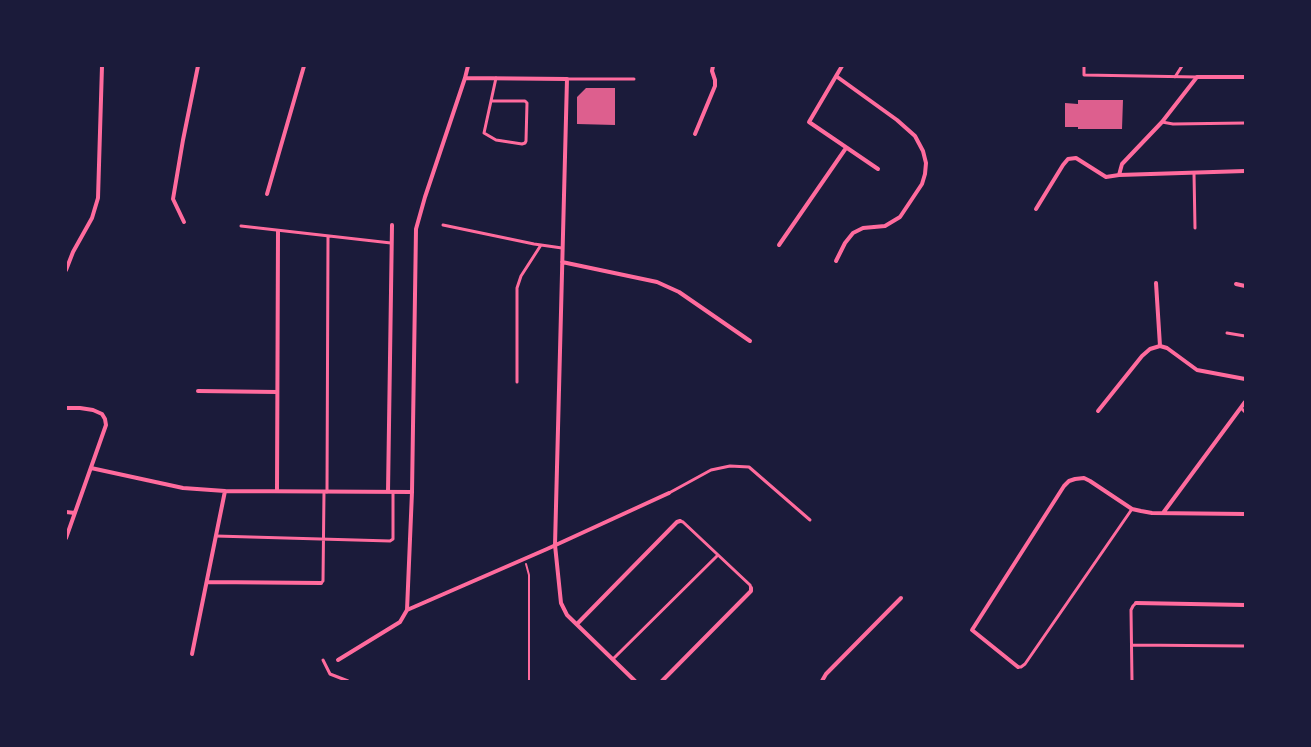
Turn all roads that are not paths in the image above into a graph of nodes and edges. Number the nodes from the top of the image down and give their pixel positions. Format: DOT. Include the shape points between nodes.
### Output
graph roads {
  1 [pos="102,66"];
  2 [pos="198,66"];
  3 [pos="304,66"];
  4 [pos="468,66"];
  5 [pos="713,66"];
  6 [pos="842,66"];
  7 [pos="1084,66"];
  8 [pos="1182,66"];
  9 [pos="836,76"];
  10 [pos="1175,77"];
  11 [pos="1245,77"];
  12 [pos="465,78"];
  13 [pos="496,78"];
  14 [pos="567,78"];
  15 [pos="1198,78"];
  16 [pos="634,79"];
  17 [pos="492,101"];
  18 [pos="1162,122"];
  19 [pos="1245,123"];
  20 [pos="695,134"];
  21 [pos="846,148"];
  22 [pos="878,169"];
  23 [pos="1245,171"];
  24 [pos="1194,173"];
  25 [pos="1119,175"];
  26 [pos="267,194"];
  27 [pos="1036,209"];
  28 [pos="184,222"];
  29 [pos="392,225"];
  30 [pos="443,225"];
  31 [pos="241,226"];
  32 [pos="1195,228"];
  33 [pos="278,230"];
  34 [pos="328,236"];
  35 [pos="391,243"];
  36 [pos="541,245"];
  37 [pos="779,245"];
  38 [pos="562,248"];
  39 [pos="836,261"];
  40 [pos="562,262"];
  41 [pos="66,270"];
  42 [pos="1156,284"];
  43 [pos="1236,284"];
  44 [pos="1245,286"];
  45 [pos="1227,333"];
  46 [pos="1245,336"];
  47 [pos="750,341"];
  48 [pos="1160,346"];
  49 [pos="1245,379"];
  50 [pos="517,382"];
  51 [pos="198,391"];
  52 [pos="277,392"];
  53 [pos="1245,402"];
  54 [pos="66,408"];
  55 [pos="1241,408"];
  56 [pos="1098,411"];
  57 [pos="1245,412"];
  58 [pos="91,468"];
  59 [pos="226,490"];
  60 [pos="277,491"];
  61 [pos="326,492"];
  62 [pos="388,492"];
  63 [pos="393,492"];
  64 [pos="412,492"];
  65 [pos="669,493"];
  66 [pos="1132,509"];
  67 [pos="66,512"];
  68 [pos="75,513"];
  69 [pos="1163,513"];
  70 [pos="1245,514"];
  71 [pos="810,520"];
  72 [pos="680,521"];
  73 [pos="216,536"];
  74 [pos="66,538"];
  75 [pos="323,539"];
  76 [pos="555,545"];
  77 [pos="718,555"];
  78 [pos="207,582"];
  79 [pos="321,583"];
  80 [pos="751,588"];
  81 [pos="901,598"];
  82 [pos="1136,603"];
  83 [pos="1245,605"];
  84 [pos="407,610"];
  85 [pos="577,624"];
  86 [pos="1132,645"];
  87 [pos="1245,646"];
  88 [pos="192,654"];
  89 [pos="613,659"];
  90 [pos="323,660"];
  91 [pos="338,660"];
  92 [pos="1018,666"];
  93 [pos="348,681"];
  94 [pos="635,681"];
  95 [pos="662,681"];
  96 [pos="822,681"];
  97 [pos="1132,681"];
  1 -- 41 [label="street" via="98,198 92,218"];
  2 -- 28 [label="street" via="173,199"];
  3 -- 26 [label="street"];
  4 -- 12 [label="street"];
  5 -- 20 [label="street" via="715,86"];
  6 -- 9 [label="street"];
  7 -- 10 [label="lane" via="1084,75"];
  8 -- 10 [label="lane"];
  9 -- 21 [label="street" via="808,122"];
  9 -- 39 [label="street" via="915,136 926,163 922,184 900,217 885,226 862,228 853,233"];
  10 -- 15 [label="lane"];
  11 -- 15 [label="street"];
  12 -- 13 [label="street"];
  12 -- 64 [label="street" via="416,229"];
  13 -- 14 [label="street"];
  13 -- 17 [label="lane"];
  14 -- 16 [label="lane"];
  14 -- 38 [label="street"];
  15 -- 18 [label="street"];
  17 -- 17 [label="lane" via="527,103 526,141 522,144 496,140 484,133"];
  18 -- 19 [label="lane"];
  18 -- 25 [label="street" via="1122,164"];
  21 -- 22 [label="street"];
  21 -- 37 [label="street"];
  23 -- 24 [label="street"];
  24 -- 25 [label="street"];
  24 -- 32 [label="lane"];
  25 -- 27 [label="street" via="1106,177 1076,158 1068,159"];
  29 -- 35 [label="street"];
  30 -- 36 [label="lane"];
  31 -- 33 [label="lane"];
  33 -- 34 [label="lane"];
  33 -- 52 [label="street"];
  34 -- 35 [label="lane"];
  34 -- 61 [label="lane"];
  35 -- 62 [label="street"];
  36 -- 38 [label="lane"];
  36 -- 50 [label="lane" via="521,276 517,288"];
  38 -- 40 [label="street"];
  40 -- 47 [label="street" via="658,282 679,292"];
  40 -- 76 [label="street"];
  42 -- 48 [label="street"];
  43 -- 44 [label="street"];
  45 -- 46 [label="lane"];
  48 -- 49 [label="street" via="1167,348 1197,370"];
  48 -- 56 [label="street" via="1150,349 1142,356"];
  51 -- 52 [label="street"];
  52 -- 60 [label="street"];
  53 -- 55 [label="street"];
  54 -- 58 [label="street" via="93,410 102,414 105,419 103,436"];
  55 -- 57 [label="lane"];
  55 -- 69 [label="street"];
  58 -- 59 [label="street" via="183,488"];
  58 -- 68 [label="street"];
  59 -- 60 [label="street"];
  59 -- 73 [label="street"];
  60 -- 61 [label="street"];
  61 -- 62 [label="street"];
  61 -- 75 [label="lane"];
  62 -- 63 [label="street"];
  63 -- 64 [label="street"];
  63 -- 75 [label="lane" via="392,540"];
  64 -- 84 [label="street"];
  65 -- 71 [label="lane" via="711,470 730,466 749,467"];
  65 -- 76 [label="street"];
  66 -- 69 [label="street"];
  66 -- 92 [label="lane" via="1025,664"];
  66 -- 92 [label="street" via="1084,478 1075,478 1064,486 972,630"];
  67 -- 68 [label="street"];
  68 -- 74 [label="street"];
  69 -- 70 [label="street"];
  72 -- 77 [label="lane"];
  72 -- 85 [label="street"];
  73 -- 75 [label="lane"];
  73 -- 78 [label="street"];
  75 -- 79 [label="lane"];
  76 -- 84 [label="street"];
  76 -- 85 [label="street" via="561,603 565,612"];
  77 -- 80 [label="lane"];
  77 -- 89 [label="lane"];
  78 -- 79 [label="street"];
  78 -- 88 [label="street"];
  80 -- 95 [label="street" via="751,591"];
  81 -- 96 [label="street"];
  82 -- 83 [label="street"];
  82 -- 86 [label="lane" via="1131,610"];
  84 -- 91 [label="street" via="400,622"];
  85 -- 89 [label="street"];
  86 -- 87 [label="lane"];
  86 -- 97 [label="lane"];
  89 -- 94 [label="street"];
  90 -- 93 [label="lane" via="330,674"];
}
